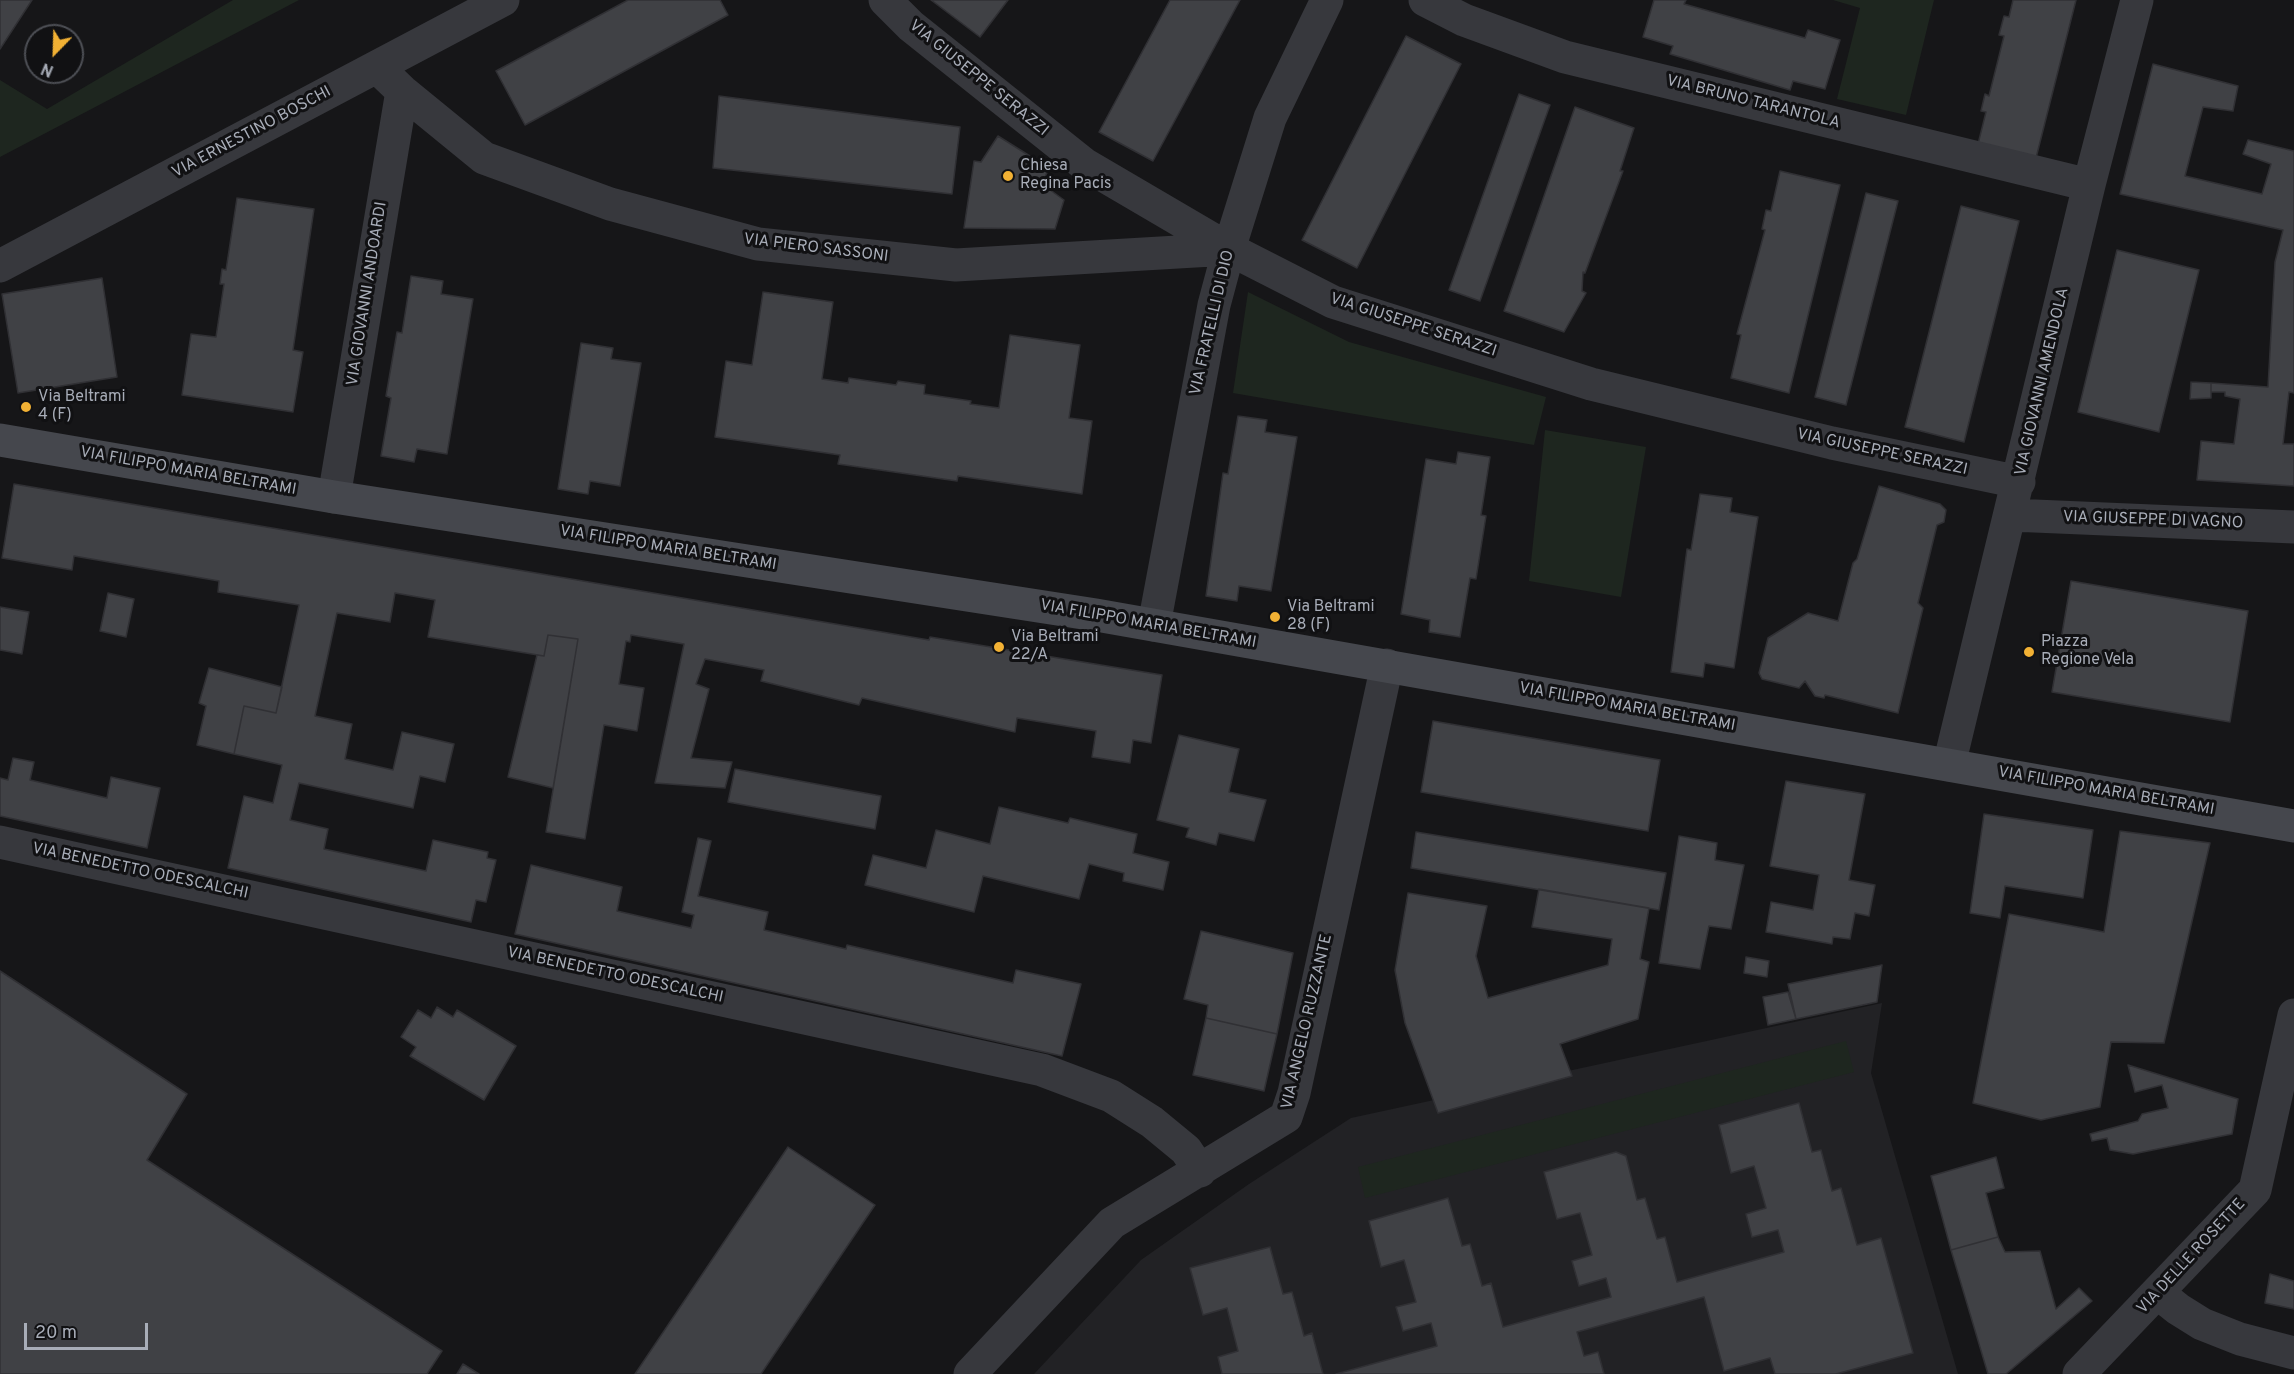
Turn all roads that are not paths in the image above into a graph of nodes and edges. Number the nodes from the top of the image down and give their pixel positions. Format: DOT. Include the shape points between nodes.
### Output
graph roads {
  1 [pos="503,0"];
  2 [pos="885,0"];
  3 [pos="1327,0"];
  4 [pos="1425,0"];
  5 [pos="2137,0"];
  6 [pos="377,67"];
  7 [pos="402,91"];
  8 [pos="2089,185"];
  9 [pos="1229,249"];
  10 [pos="0,266"];
  11 [pos="0,440"];
  12 [pos="2019,482"];
  13 [pos="334,497"];
  14 [pos="2011,515"];
  15 [pos="2294,527"];
  16 [pos="1154,625"];
  17 [pos="1387,665"];
  18 [pos="1949,765"];
  19 [pos="2294,826"];
  20 [pos="0,842"];
  21 [pos="2294,1015"];
  22 [pos="1200,1170"];
  23 [pos="2158,1293"];
  24 [pos="2294,1353"];
  25 [pos="970,1374"];
  26 [pos="2079,1374"];
  1 -- 6 [label="street, VIA ERNESTINO BOSCHI"];
  2 -- 9 [label="street, VIA GIUSEPPE SERAZZI" via="911,26 1084,164"];
  3 -- 9 [label="street, VIA FRATELLI DI DIO" via="1269,118"];
  4 -- 8 [label="street, VIA BRUNO TARANTOLA" via="1464,20 1564,57"];
  5 -- 8 [label="street, VIA GIOVANNI AMENDOLA"];
  6 -- 7 [label="street, VIA PIERO SASSONI"];
  6 -- 10 [label="street, VIA ERNESTINO BOSCHI"];
  7 -- 9 [label="street, VIA PIERO SASSONI" via="483,158 610,204 758,244 956,265"];
  7 -- 13 [label="street, VIA GIOVANNI ANDOARDI"];
  8 -- 12 [label="street, VIA GIOVANNI AMENDOLA"];
  9 -- 12 [label="street, VIA GIUSEPPE SERAZZI" via="1333,302 1591,384 1832,443"];
  9 -- 16 [label="street, VIA FRATELLI DI DIO" via="1214,305"];
  11 -- 13 [label="street, VIA FILIPPO MARIA BELTRAMI"];
  12 -- 14 [label="street, VIA GIOVANNI AMENDOLA"];
  13 -- 16 [label="street, VIA FILIPPO MARIA BELTRAMI"];
  14 -- 15 [label="street, VIA GIUSEPPE DI VAGNO"];
  14 -- 18 [label="street, VIA GIOVANNI AMENDOLA"];
  16 -- 17 [label="street, VIA FILIPPO MARIA BELTRAMI"];
  17 -- 18 [label="street, VIA FILIPPO MARIA BELTRAMI"];
  17 -- 22 [label="street, VIA ANGELO RUZZANTE" via="1286,1117"];
  18 -- 19 [label="street, VIA FILIPPO MARIA BELTRAMI"];
  20 -- 22 [label="street, VIA BENEDETTO ODESCALCHI" via="1041,1070 1112,1096 1186,1150"];
  21 -- 23 [label="street, VIA DELLE ROSETTE" via="2255,1190"];
  22 -- 25 [label="street, VIA ANGELO RUZZANTE" via="1112,1223"];
  23 -- 24 [label="street" via="2202,1324"];
  23 -- 26 [label="street, VIA DELLE ROSETTE"];
}
